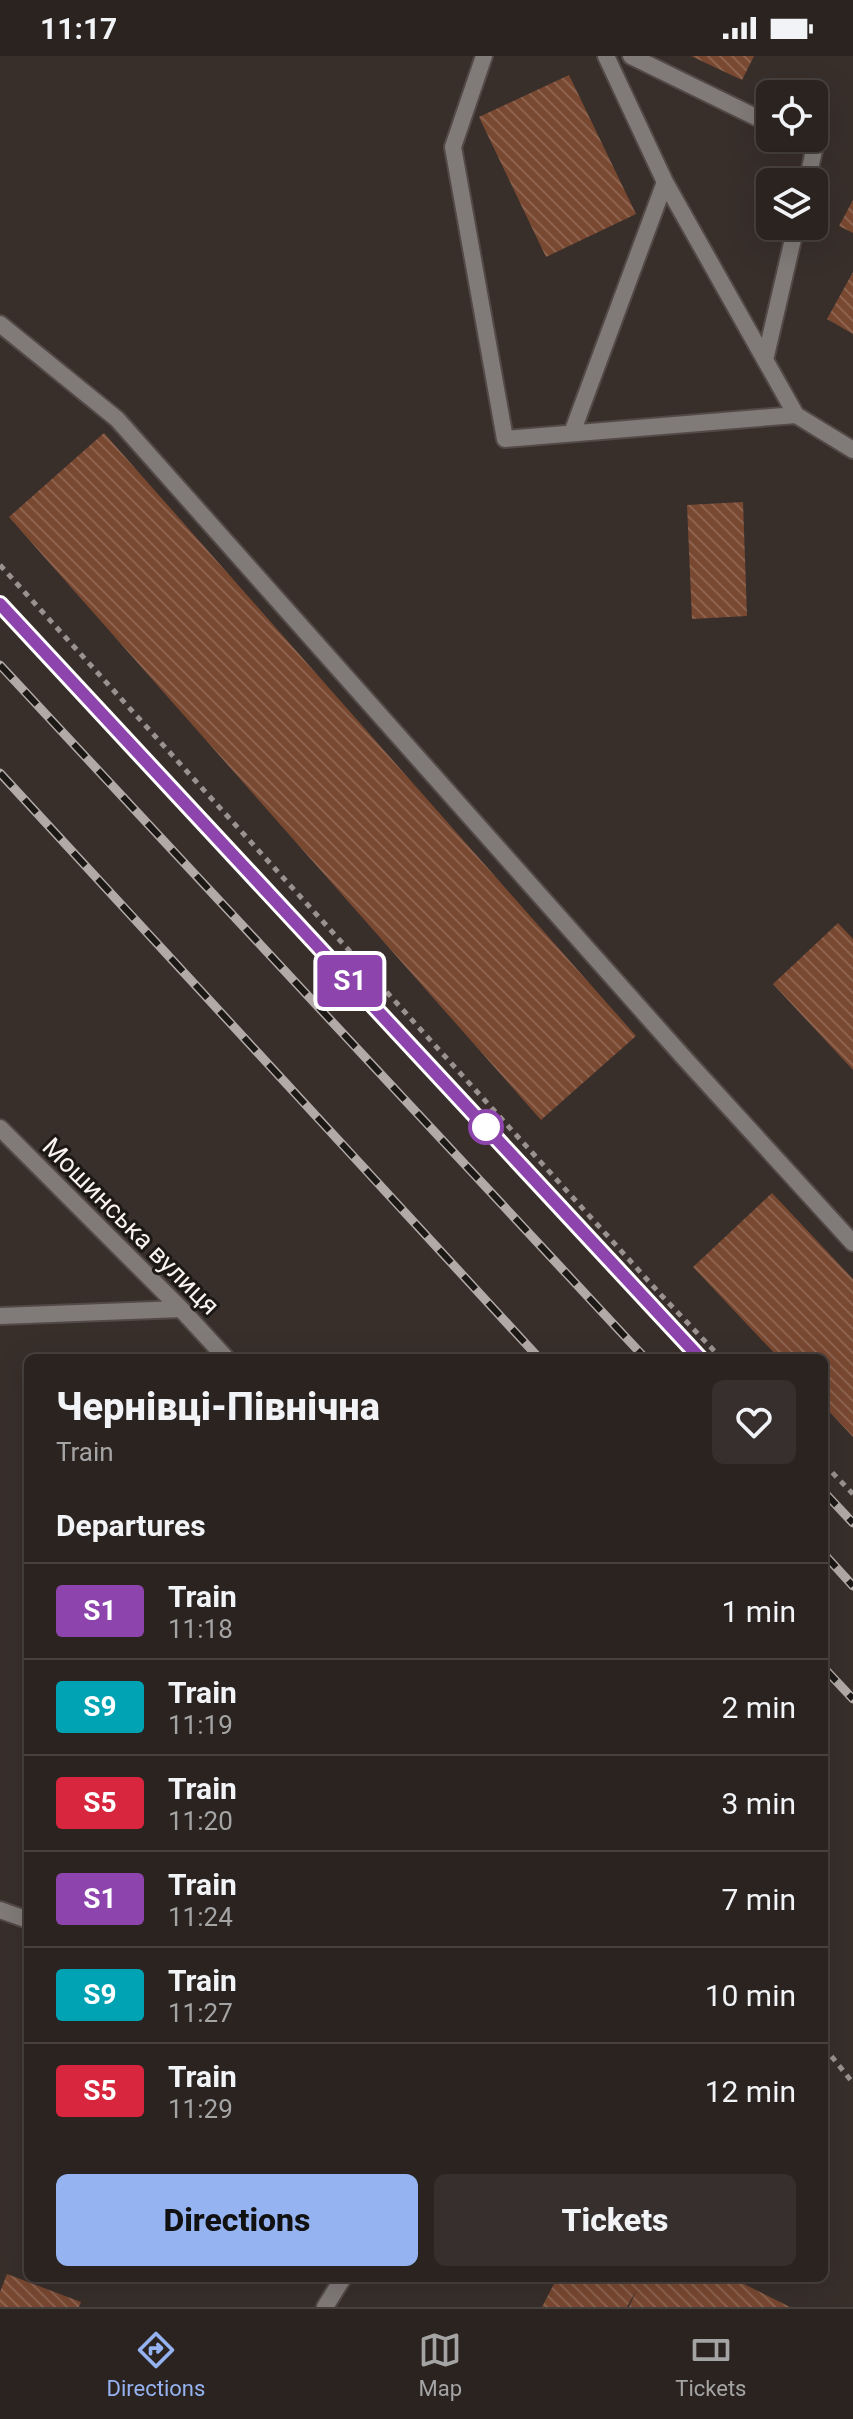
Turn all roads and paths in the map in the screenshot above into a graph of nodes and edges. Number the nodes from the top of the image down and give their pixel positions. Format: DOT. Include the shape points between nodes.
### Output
graph roads {
  1 [pos="484,56"];
  2 [pos="606,56"];
  3 [pos="631,56"];
  4 [pos="756,117"];
  5 [pos="665,182"];
  6 [pos="793,240"];
  7 [pos="0,324"];
  8 [pos="765,360"];
  9 [pos="796,415"];
  10 [pos="572,433"];
  11 [pos="853,450"];
  12 [pos="0,565"];
  13 [pos="0,1128"];
  14 [pos="853,1243"];
  15 [pos="181,1309"];
  16 [pos="0,1316"];
  17 [pos="222,1354"];
  18 [pos="717,1354"];
  19 [pos="828,1468"];
  20 [pos="853,1494"];
  21 [pos="0,1910"];
  22 [pos="24,1919"];
  23 [pos="828,2052"];
  24 [pos="853,2083"];
  25 [pos="341,2282"];
  26 [pos="325,2307"];
  1 -- 10 [label="street" via="453,147 505,439"];
  2 -- 5 [label="street"];
  3 -- 4 [label="street"];
  5 -- 8 [label="street"];
  5 -- 10 [label="street"];
  6 -- 8 [label="street"];
  7 -- 14 [label="street" via="117,419"];
  8 -- 9 [label="street"];
  9 -- 10 [label="street"];
  9 -- 11 [label="street"];
  12 -- 18 [label="path"];
  13 -- 15 [label="street, Мошинська вулиця"];
  15 -- 16 [label="street"];
  15 -- 17 [label="street, Мошинська вулиця"];
  19 -- 20 [label="path"];
  21 -- 22 [label="street"];
  23 -- 24 [label="path"];
  25 -- 26 [label="street"];
}
